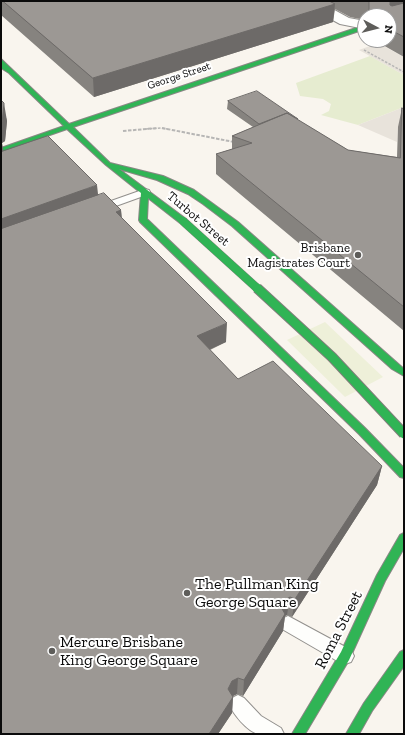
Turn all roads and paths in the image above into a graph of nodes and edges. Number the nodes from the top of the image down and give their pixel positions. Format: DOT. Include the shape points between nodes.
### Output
graph roads {
  1 [pos="308,1"];
  2 [pos="357,24"];
  3 [pos="357,29"];
  4 [pos="361,49"];
  5 [pos="1,60"];
  6 [pos="1,65"];
  7 [pos="11,72"];
  8 [pos="404,72"];
  9 [pos="68,127"];
  10 [pos="118,132"];
  11 [pos="237,143"];
  12 [pos="1,150"];
  13 [pos="108,164"];
  14 [pos="145,192"];
  15 [pos="87,213"];
  16 [pos="404,373"];
  17 [pos="404,434"];
  18 [pos="404,474"];
  19 [pos="404,538"];
  20 [pos="288,624"];
  21 [pos="345,656"];
  22 [pos="404,656"];
  23 [pos="238,704"];
  24 [pos="275,734"];
  25 [pos="298,734"];
  26 [pos="352,734"];
  1 -- 2 [label="street" via="345,21"];
  3 -- 9 [label="main road, George Street"];
  4 -- 8 [label="path"];
  5 -- 7 [label="main road"];
  6 -- 7 [label="main road, Turbot Street"];
  7 -- 9 [label="main road, Turbot Street"];
  9 -- 12 [label="main road, George Street"];
  9 -- 13 [label="main road, Turbot Street"];
  10 -- 11 [label="path" via="161,128"];
  13 -- 14 [label="main road, Turbot Street"];
  13 -- 16 [label="main road" via="145,172 209,202"];
  14 -- 15 [label="lane"];
  14 -- 17 [label="main road, Turbot Street, bridge" via="183,221 332,358"];
  14 -- 18 [label="main road" via="143,220"];
  19 -- 21 [label="main road, Roma Street" via="381,578"];
  20 -- 21 [label="lane"];
  21 -- 25 [label="main road, Roma Street"];
  22 -- 26 [label="main road"];
  23 -- 24 [label="lane" via="255,722"];
}
